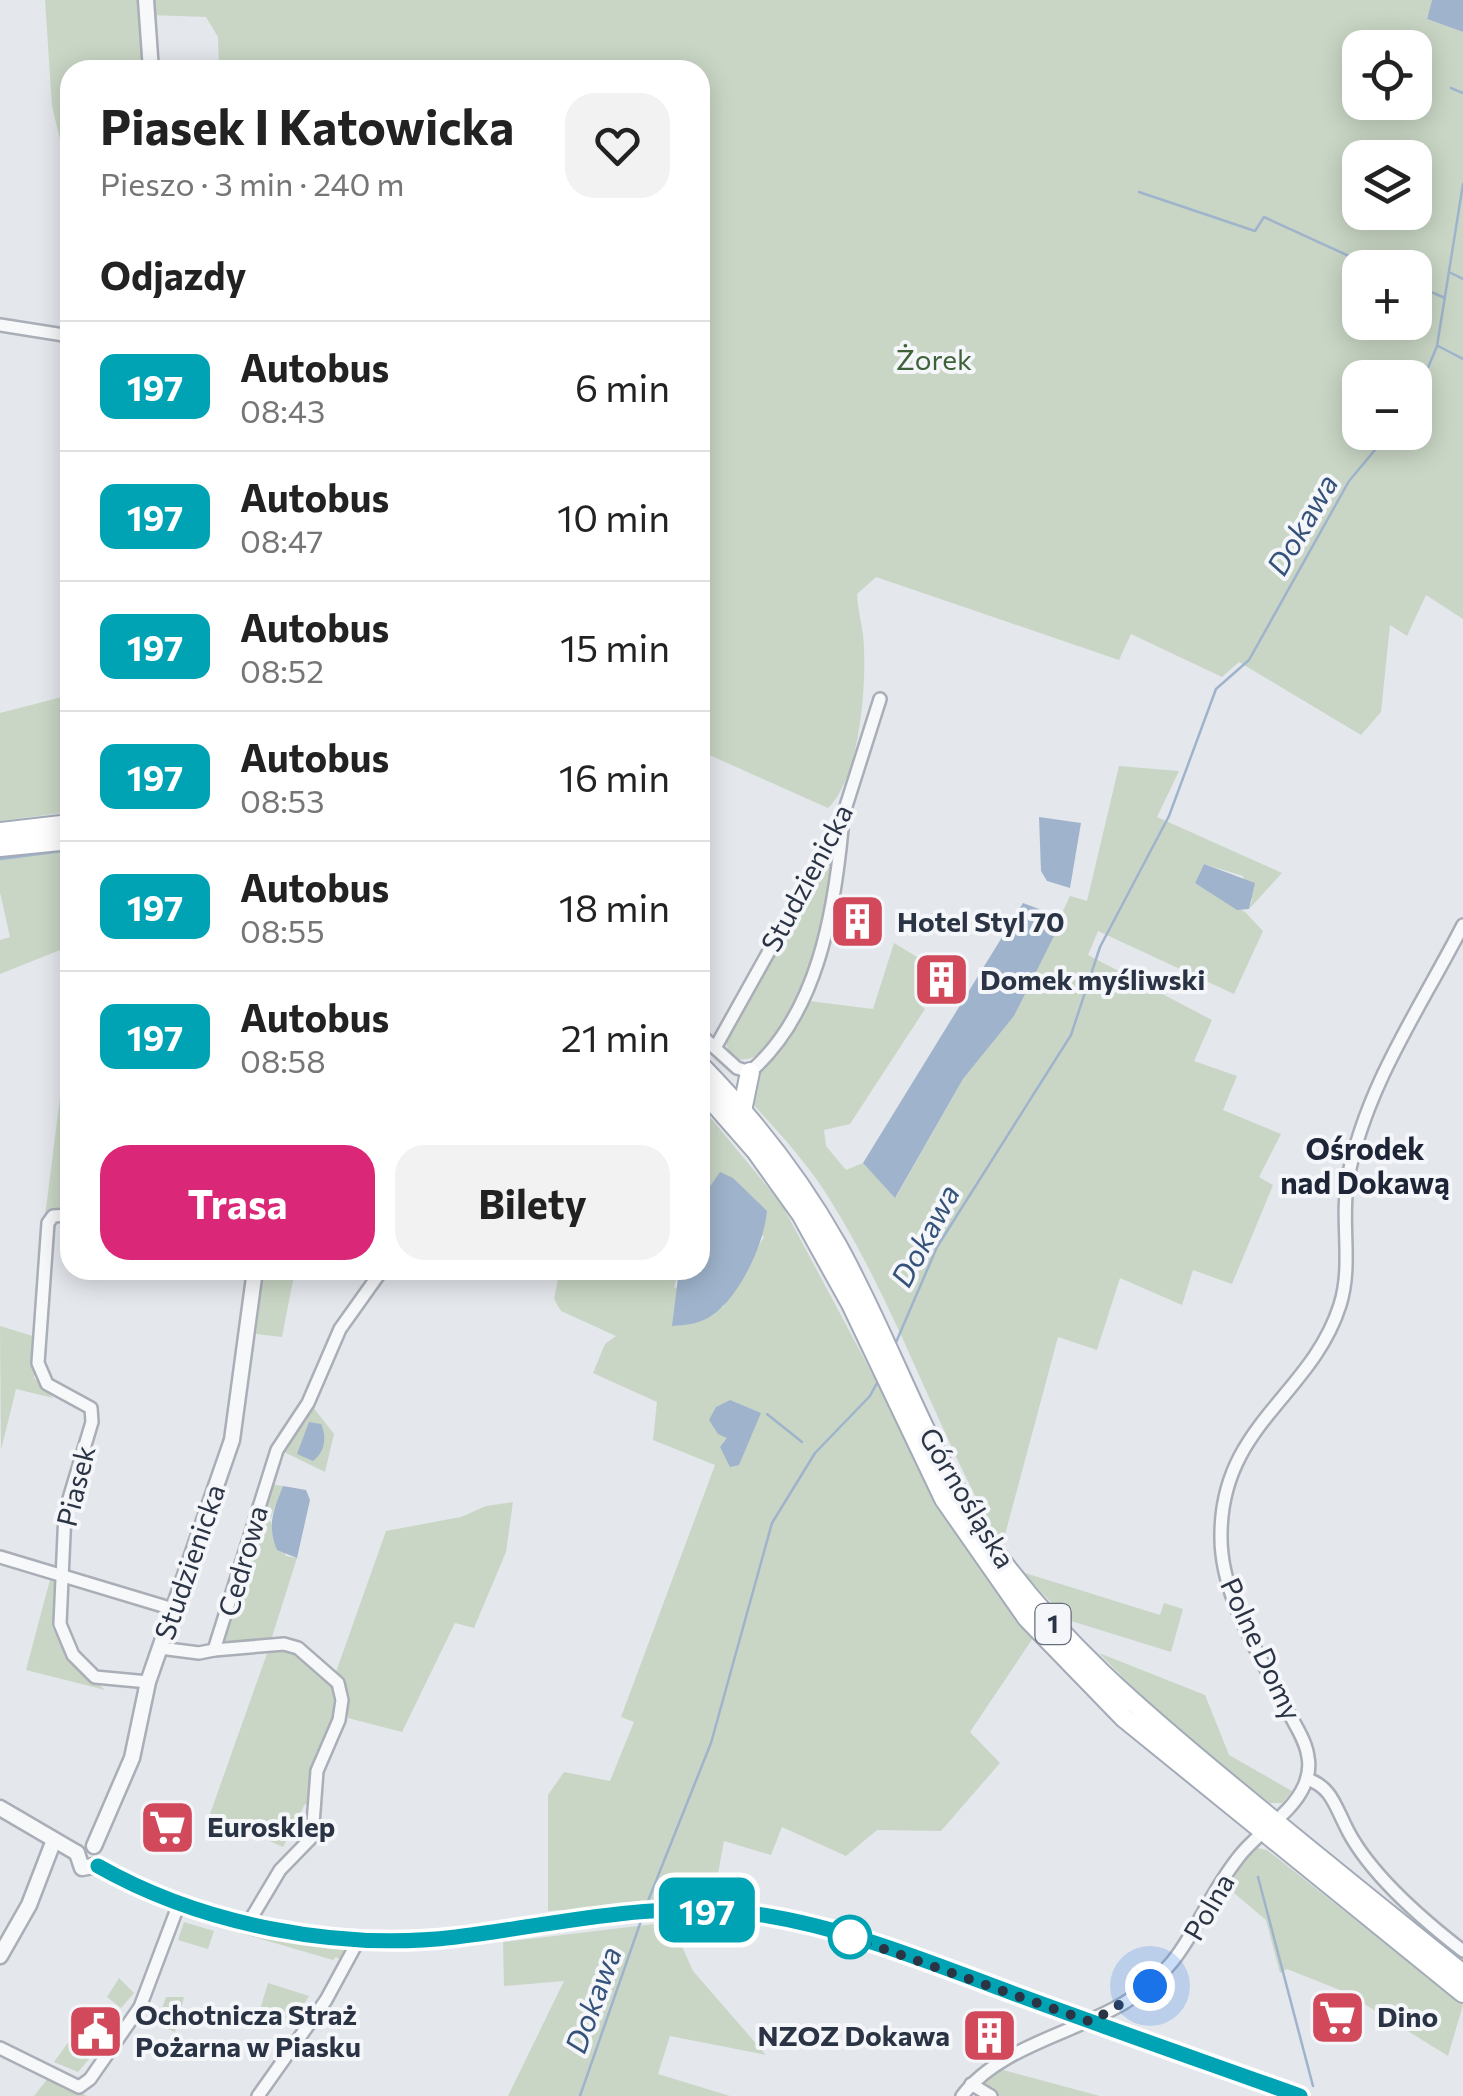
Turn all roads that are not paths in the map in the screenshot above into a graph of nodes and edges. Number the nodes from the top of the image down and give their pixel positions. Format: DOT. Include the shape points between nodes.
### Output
graph roads {
  1 [pos="146,0"];
  2 [pos="151,60"];
  3 [pos="0,325"];
  4 [pos="60,334"];
  5 [pos="880,699"];
  6 [pos="842,822"];
  7 [pos="60,825"];
  8 [pos="0,832"];
  9 [pos="60,841"];
  10 [pos="0,847"];
  11 [pos="1463,924"];
  12 [pos="710,1043"];
  13 [pos="715,1048"];
  14 [pos="750,1072"];
  15 [pos="710,1076"];
  16 [pos="710,1099"];
  17 [pos="742,1111"];
  18 [pos="60,1216"];
  19 [pos="254,1280"];
  20 [pos="375,1280"];
  21 [pos="881,1352"];
  22 [pos="0,1557"];
  23 [pos="62,1574"];
  24 [pos="173,1609"];
  25 [pos="160,1648"];
  26 [pos="214,1650"];
  27 [pos="148,1682"];
  28 [pos="1307,1779"];
  29 [pos="0,1808"];
  30 [pos="1267,1825"];
  31 [pos="54,1840"];
  32 [pos="94,1846"];
  33 [pos="78,1853"];
  34 [pos="98,1866"];
  35 [pos="180,1901"];
  36 [pos="249,1922"];
  37 [pos="358,1942"];
  38 [pos="1463,1951"];
  39 [pos="0,1956"];
  40 [pos="1463,1974"];
  41 [pos="1463,1993"];
  42 [pos="1091,2022"];
  43 [pos="0,2048"];
  44 [pos="971,2084"];
  45 [pos="1259,2089"];
  46 [pos="258,2096"];
  47 [pos="962,2096"];
  48 [pos="991,2096"];
  49 [pos="1300,2096"];
  1 -- 2 [label="street"];
  3 -- 4 [label="street"];
  5 -- 6 [label="street, Studzienicka"];
  6 -- 13 [label="street, Studzienicka"];
  6 -- 14 [label="street" via="806,998 781,1042"];
  7 -- 8 [label="main road"];
  9 -- 10 [label="main road"];
  11 -- 28 [label="street, Polne Domy" via="1386,1066 1354,1156 1340,1304 1322,1343 1246,1440 1224,1500 1227,1584 1304,1743"];
  12 -- 13 [label="street"];
  13 -- 14 [label="street"];
  14 -- 17 [label="main road"];
  15 -- 17 [label="main road, Górnośląska / 1"];
  16 -- 21 [label="main road, Górnośląska / 1" via="784,1188"];
  17 -- 21 [label="main road, Górnośląska / 1" via="813,1204"];
  18 -- 23 [label="street, Piasek" via="48,1224 38,1363 47,1384 91,1408 92,1422 65,1512"];
  19 -- 24 [label="street, Studzienicka" via="232,1440"];
  20 -- 26 [label="street, Cedrowa" via="340,1329 308,1403 277,1450"];
  21 -- 30 [label="main road, Górnośląska / 1" via="958,1495 1009,1571 1058,1630"];
  22 -- 23 [label="street"];
  23 -- 24 [label="street"];
  23 -- 27 [label="street, Piasek" via="60,1624 73,1654 103,1681"];
  24 -- 25 [label="street, Studzienicka"];
  25 -- 26 [label="street, Cedrowa"];
  25 -- 27 [label="street, Studzienicka"];
  26 -- 36 [label="street" via="298,1648 338,1683 342,1700 317,1771 312,1838 280,1870"];
  27 -- 32 [label="street, Studzienicka" via="132,1758"];
  28 -- 30 [label="street" via="1295,1801"];
  28 -- 38 [label="street" via="1325,1788 1360,1848 1420,1918"];
  29 -- 31 [label="street"];
  30 -- 40 [label="main road, Górnośląska / 1"];
  30 -- 41 [label="main road, Górnośląska / 1"];
  30 -- 42 [label="street, Polna" via="1237,1858 1164,1976"];
  31 -- 33 [label="street"];
  31 -- 39 [label="street"];
  32 -- 33 [label="street"];
  32 -- 34 [label="street"];
  33 -- 34 [label="street" via="82,1868"];
  34 -- 35 [label="street"];
  35 -- 36 [label="street"];
  35 -- 43 [label="street" via="140,2006 90,2079 79,2087"];
  36 -- 37 [label="street"];
  37 -- 42 [label="street" via="454,1937 630,1912 756,1914 824,1928"];
  37 -- 46 [label="street"];
  42 -- 44 [label="street, Polna" via="992,2066"];
  42 -- 45 [label="street"];
  44 -- 47 [label="street, Polna"];
  44 -- 48 [label="street"];
  45 -- 49 [label="street"];
}
